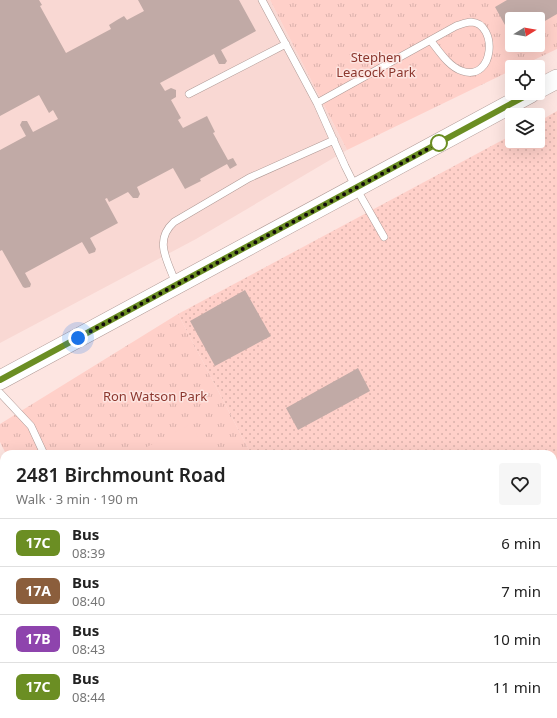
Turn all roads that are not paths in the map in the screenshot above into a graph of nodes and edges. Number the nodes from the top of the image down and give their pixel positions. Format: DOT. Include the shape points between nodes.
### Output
graph roads {
  1 [pos="262,0"];
  2 [pos="431,41"];
  3 [pos="286,44"];
  4 [pos="557,79"];
  5 [pos="545,85"];
  6 [pos="189,94"];
  7 [pos="518,100"];
  8 [pos="317,103"];
  9 [pos="334,140"];
  10 [pos="356,188"];
  11 [pos="384,236"];
  12 [pos="176,285"];
  13 [pos="0,380"];
  14 [pos="0,393"];
  15 [pos="42,450"];
  1 -- 3 [label="lane"];
  2 -- 2 [label="lane" via="456,26 470,22 477,24 487,33 490,49 488,61 481,69 470,73 462,71 452,66"];
  2 -- 8 [label="lane"];
  3 -- 6 [label="lane"];
  3 -- 8 [label="lane"];
  4 -- 5 [label="main road"];
  7 -- 10 [label="main road"];
  8 -- 9 [label="lane"];
  9 -- 10 [label="lane"];
  9 -- 12 [label="lane" via="250,178 174,222 165,232 163,243"];
  10 -- 11 [label="lane"];
  10 -- 12 [label="main road"];
  12 -- 13 [label="main road"];
  14 -- 15 [label="lane" via="31,426"];
}
